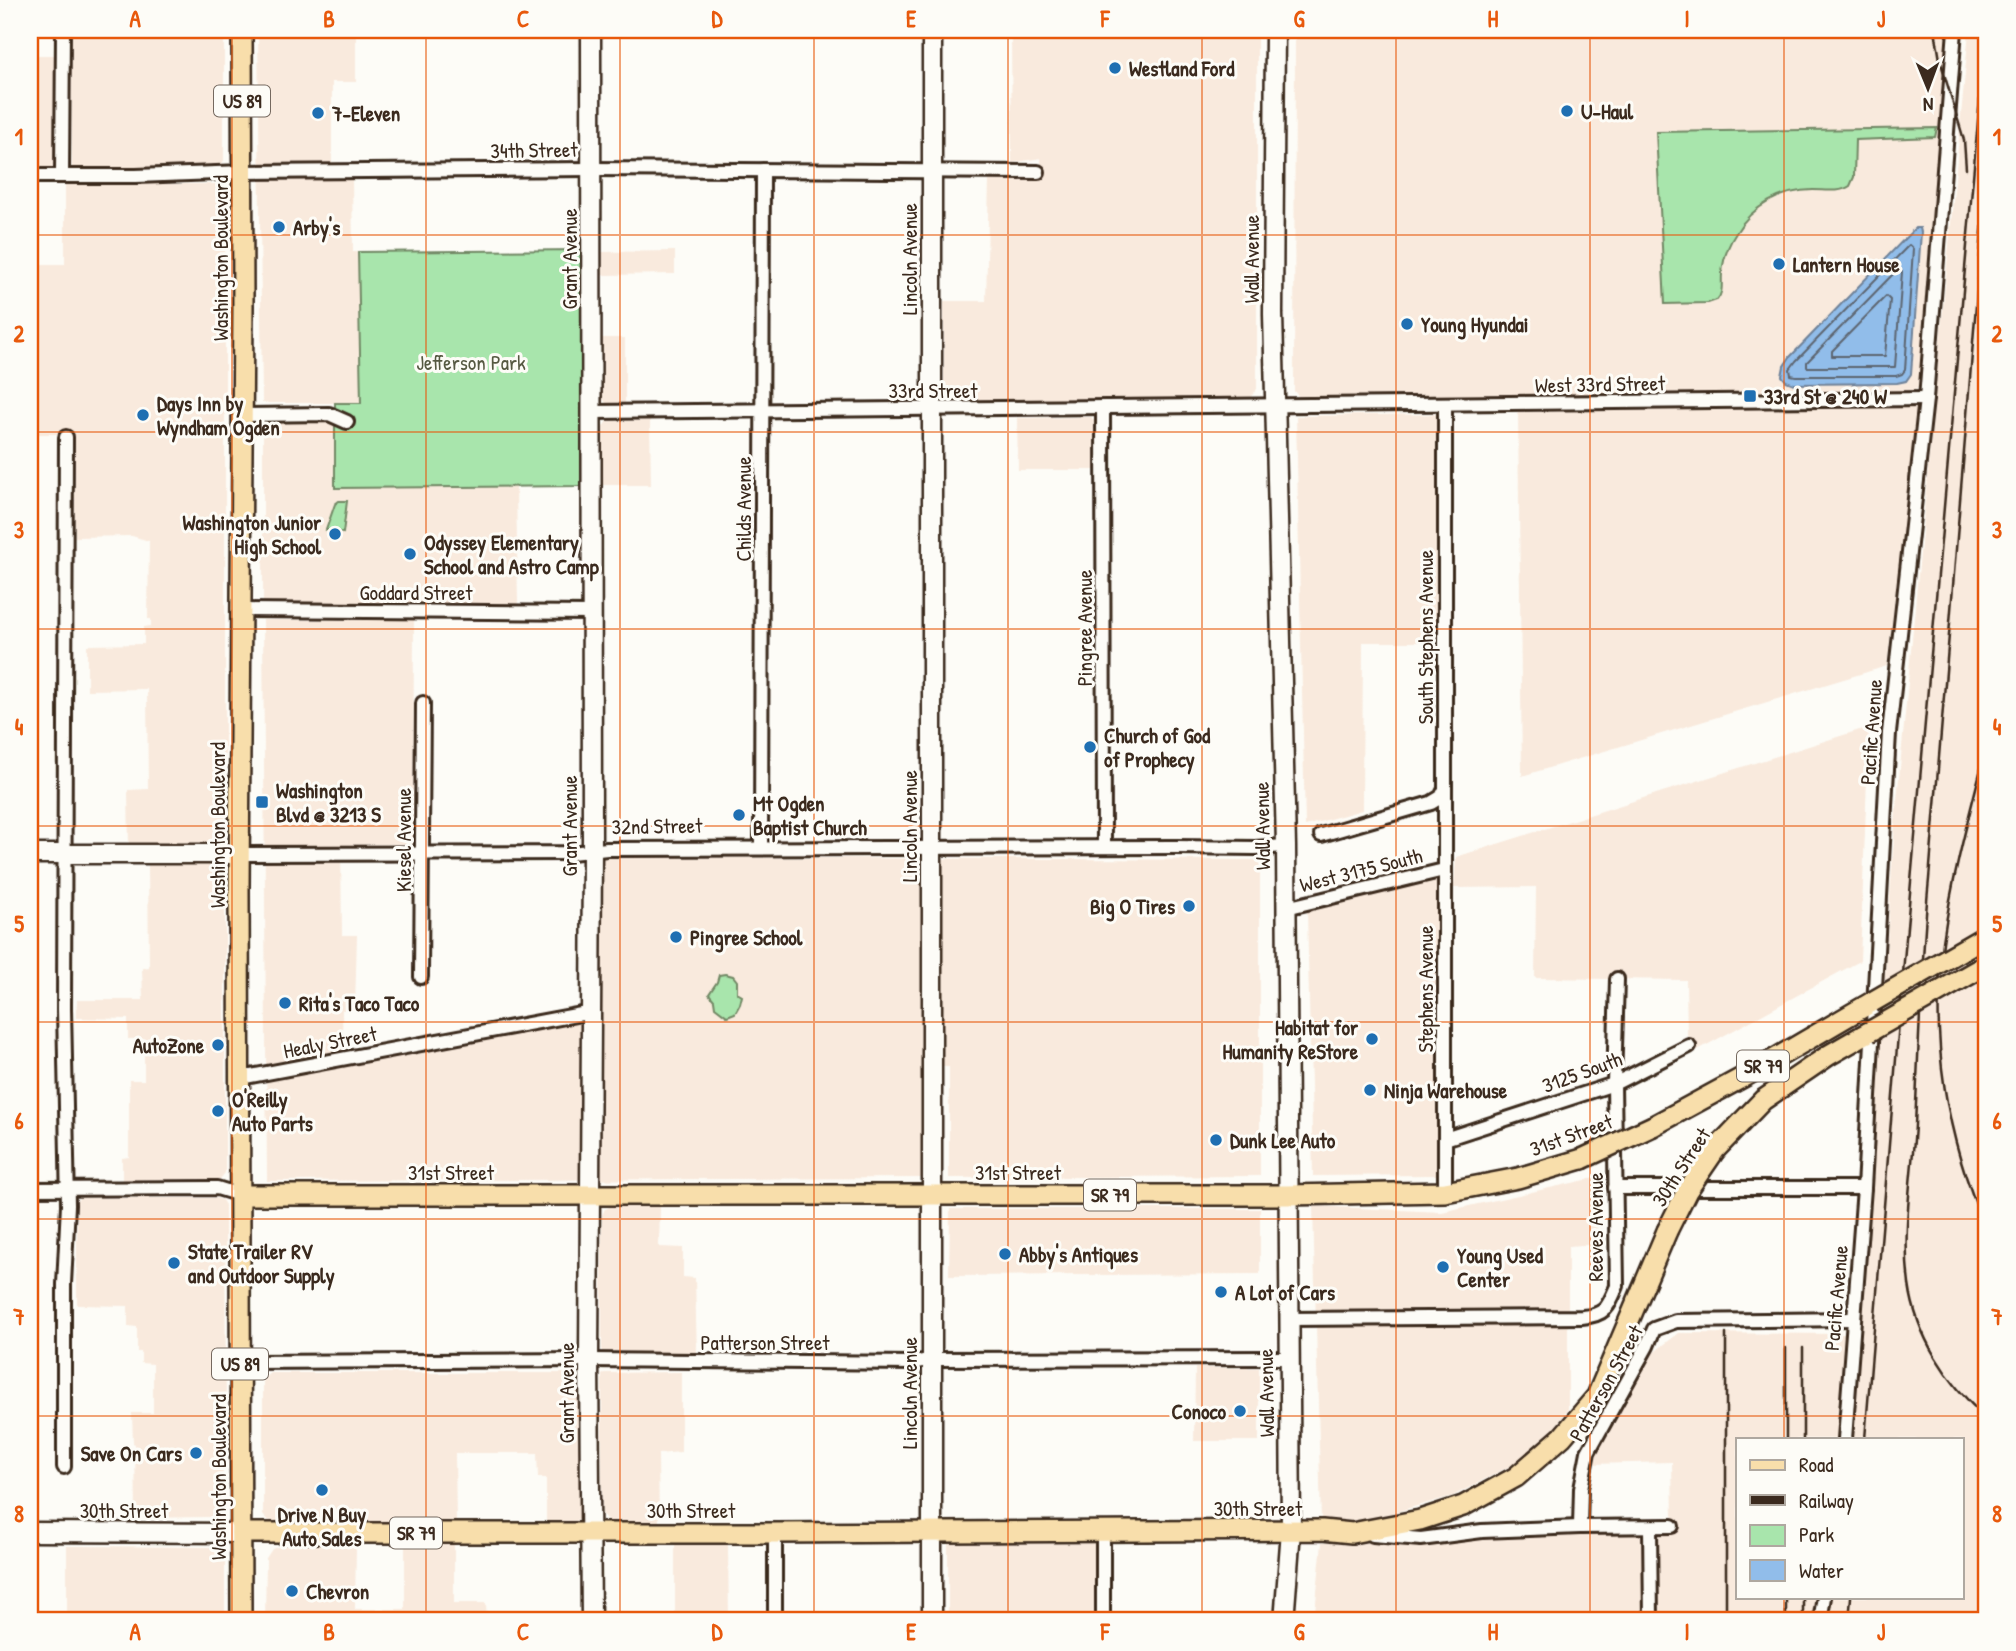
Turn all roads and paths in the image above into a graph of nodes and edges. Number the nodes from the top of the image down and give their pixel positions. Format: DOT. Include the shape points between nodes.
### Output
graph roads {
  1 [pos="63,30"];
  2 [pos="242,30"];
  3 [pos="591,30"];
  4 [pos="932,30"];
  5 [pos="1275,30"];
  6 [pos="1955,30"];
  7 [pos="591,169"];
  8 [pos="763,170"];
  9 [pos="932,171"];
  10 [pos="243,172"];
  11 [pos="1038,172"];
  12 [pos="30,176"];
  13 [pos="62,176"];
  14 [pos="1926,399"];
  15 [pos="1445,405"];
  16 [pos="1276,407"];
  17 [pos="1103,408"];
  18 [pos="932,410"];
  19 [pos="762,411"];
  20 [pos="592,412"];
  21 [pos="242,415"];
  22 [pos="347,422"];
  23 [pos="66,437"];
  24 [pos="241,610"];
  25 [pos="592,613"];
  26 [pos="423,703"];
  27 [pos="1444,791"];
  28 [pos="1321,835"];
  29 [pos="1286,846"];
  30 [pos="1104,847"];
  31 [pos="761,848"];
  32 [pos="932,848"];
  33 [pos="592,851"];
  34 [pos="422,853"];
  35 [pos="30,854"];
  36 [pos="64,854"];
  37 [pos="240,854"];
  38 [pos="1444,870"];
  39 [pos="1286,908"];
  40 [pos="1986,936"];
  41 [pos="1986,965"];
  42 [pos="421,976"];
  43 [pos="1617,979"];
  44 [pos="592,1012"];
  45 [pos="1689,1046"];
  46 [pos="240,1078"];
  47 [pos="1614,1084"];
  48 [pos="1445,1139"];
  49 [pos="1615,1188"];
  50 [pos="1864,1188"];
  51 [pos="30,1189"];
  52 [pos="67,1189"];
  53 [pos="1445,1192"];
  54 [pos="933,1194"];
  55 [pos="240,1195"];
  56 [pos="589,1195"];
  57 [pos="1287,1195"];
  58 [pos="1609,1305"];
  59 [pos="1288,1319"];
  60 [pos="1853,1319"];
  61 [pos="1289,1358"];
  62 [pos="932,1359"];
  63 [pos="589,1360"];
  64 [pos="240,1362"];
  65 [pos="1845,1438"];
  66 [pos="64,1467"];
  67 [pos="1580,1527"];
  68 [pos="1650,1527"];
  69 [pos="1672,1527"];
  70 [pos="1291,1530"];
  71 [pos="1104,1531"];
  72 [pos="30,1532"];
  73 [pos="932,1532"];
  74 [pos="241,1533"];
  75 [pos="590,1533"];
  76 [pos="775,1533"];
  77 [pos="1352,1533"];
  78 [pos="1824,1598"];
  79 [pos="241,1621"];
  80 [pos="591,1621"];
  81 [pos="775,1621"];
  82 [pos="932,1621"];
  83 [pos="1103,1621"];
  84 [pos="1284,1621"];
  85 [pos="1651,1621"];
  86 [pos="1820,1621"];
  1 -- 13 [label="street"];
  2 -- 10 [label="main road, Washington Boulevard / US 89"];
  3 -- 7 [label="street, Grant Avenue"];
  4 -- 9 [label="street, Lincoln Avenue"];
  5 -- 16 [label="street, Wall Avenue"];
  6 -- 14 [label="street, Pacific Avenue"];
  7 -- 8 [label="street, 34th Street"];
  7 -- 10 [label="street, 34th Street"];
  7 -- 20 [label="street, Grant Avenue"];
  8 -- 9 [label="street, 34th Street"];
  8 -- 19 [label="street, Childs Avenue"];
  9 -- 11 [label="street, 34th Street"];
  9 -- 18 [label="street, Lincoln Avenue"];
  10 -- 13 [label="street, 34th Street"];
  10 -- 21 [label="main road, Washington Boulevard / US 89"];
  12 -- 13 [label="street, 34th Street"];
  14 -- 15 [label="street, West 33rd Street"];
  14 -- 50 [label="street, Pacific Avenue" via="1890,719"];
  15 -- 16 [label="street, West 33rd Street"];
  15 -- 27 [label="street, South Stephens Avenue"];
  16 -- 17 [label="street, 33rd Street"];
  16 -- 29 [label="street, Wall Avenue"];
  17 -- 18 [label="street, 33rd Street"];
  17 -- 30 [label="street, Pingree Avenue"];
  18 -- 19 [label="street, 33rd Street"];
  18 -- 32 [label="street, Lincoln Avenue"];
  19 -- 20 [label="street, 33rd Street"];
  19 -- 31 [label="street, Childs Avenue"];
  20 -- 25 [label="street, Grant Avenue"];
  21 -- 22 [label="street" via="329,414"];
  21 -- 24 [label="main road, Washington Boulevard / US 89"];
  23 -- 36 [label="street"];
  24 -- 25 [label="street, Goddard Street"];
  24 -- 37 [label="main road, Washington Boulevard / US 89"];
  25 -- 33 [label="street, Grant Avenue"];
  26 -- 34 [label="street, Kiesel Avenue"];
  27 -- 28 [label="street" via="1430,803"];
  27 -- 38 [label="street, South Stephens Avenue"];
  29 -- 30 [label="street, 32nd Street"];
  29 -- 39 [label="street, Wall Avenue"];
  30 -- 32 [label="street, 32nd Street"];
  31 -- 32 [label="street, 32nd Street"];
  31 -- 33 [label="street, 32nd Street"];
  32 -- 54 [label="street, Lincoln Avenue"];
  33 -- 34 [label="street, 32nd Street"];
  33 -- 44 [label="street, Grant Avenue"];
  34 -- 37 [label="street, 32nd Street"];
  34 -- 42 [label="street, Kiesel Avenue"];
  35 -- 36 [label="street, 32nd Street"];
  36 -- 37 [label="street, 32nd Street"];
  36 -- 52 [label="street"];
  37 -- 46 [label="main road, Washington Boulevard / US 89"];
  38 -- 39 [label="street, West 3175 South"];
  38 -- 48 [label="street, Stephens Avenue"];
  39 -- 57 [label="street, Wall Avenue"];
  40 -- 53 [label="main road, 31st Street / SR 79, bridge" via="1653,1126 1582,1159"];
  41 -- 77 [label="main road, 30th Street / SR 79, bridge" via="1829,1055 1763,1100 1715,1150 1667,1231 1597,1396 1562,1437 1516,1477 1463,1506"];
  43 -- 47 [label="street, Reeves Avenue"];
  44 -- 46 [label="street, Healy Street"];
  44 -- 56 [label="street, Grant Avenue"];
  45 -- 47 [label="street, 3125 South"];
  46 -- 55 [label="main road, Washington Boulevard / US 89"];
  47 -- 48 [label="street, 3125 South"];
  47 -- 49 [label="street, Reeves Avenue"];
  48 -- 53 [label="street, Stephens Avenue"];
  49 -- 50 [label="street"];
  49 -- 58 [label="street, Reeves Avenue" via="1617,1286"];
  50 -- 60 [label="street, Pacific Avenue"];
  51 -- 52 [label="street, 31st Street"];
  52 -- 55 [label="street, 31st Street" via="217,1188"];
  52 -- 66 [label="street"];
  53 -- 57 [label="main road, 31st Street / SR 79"];
  54 -- 56 [label="main road, 31st Street / SR 79"];
  54 -- 57 [label="main road, 31st Street / SR 79"];
  54 -- 62 [label="street, Lincoln Avenue"];
  55 -- 56 [label="main road, 31st Street / SR 79"];
  55 -- 64 [label="main road, Washington Boulevard / US 89"];
  56 -- 63 [label="street, Grant Avenue"];
  57 -- 59 [label="street, Wall Avenue"];
  58 -- 59 [label="street, Patterson Street" via="1597,1316 1582,1317"];
  59 -- 61 [label="street, Wall Avenue"];
  60 -- 65 [label="street, Pacific Avenue"];
  60 -- 67 [label="street, Patterson Street" via="1675,1321 1654,1329 1588,1452"];
  61 -- 62 [label="street, Patterson Street"];
  61 -- 70 [label="street, Wall Avenue"];
  62 -- 63 [label="street, Patterson Street" via="913,1363"];
  62 -- 73 [label="street, Lincoln Avenue"];
  63 -- 64 [label="street, Patterson Street"];
  63 -- 75 [label="street, Grant Avenue"];
  64 -- 74 [label="main road, Washington Boulevard / US 89"];
  67 -- 68 [label="street, 30th Street"];
  67 -- 77 [label="street, 30th Street" via="1421,1539"];
  68 -- 69 [label="street, 30th Street"];
  68 -- 85 [label="street"];
  70 -- 71 [label="main road, 30th Street / SR 79"];
  70 -- 77 [label="main road, 30th Street / SR 79"];
  70 -- 84 [label="street, Wall Avenue"];
  71 -- 73 [label="main road, 30th Street / SR 79"];
  71 -- 83 [label="street"];
  72 -- 74 [label="street, 30th Street / SR 79"];
  73 -- 76 [label="main road, 30th Street / SR 79"];
  73 -- 82 [label="street, Lincoln Avenue"];
  74 -- 75 [label="main road, 30th Street / SR 79"];
  74 -- 79 [label="main road, Washington Boulevard / US 89"];
  75 -- 76 [label="main road, 30th Street / SR 79"];
  75 -- 80 [label="street, Grant Avenue"];
  76 -- 81 [label="street"];
  78 -- 86 [label="street"];
}
